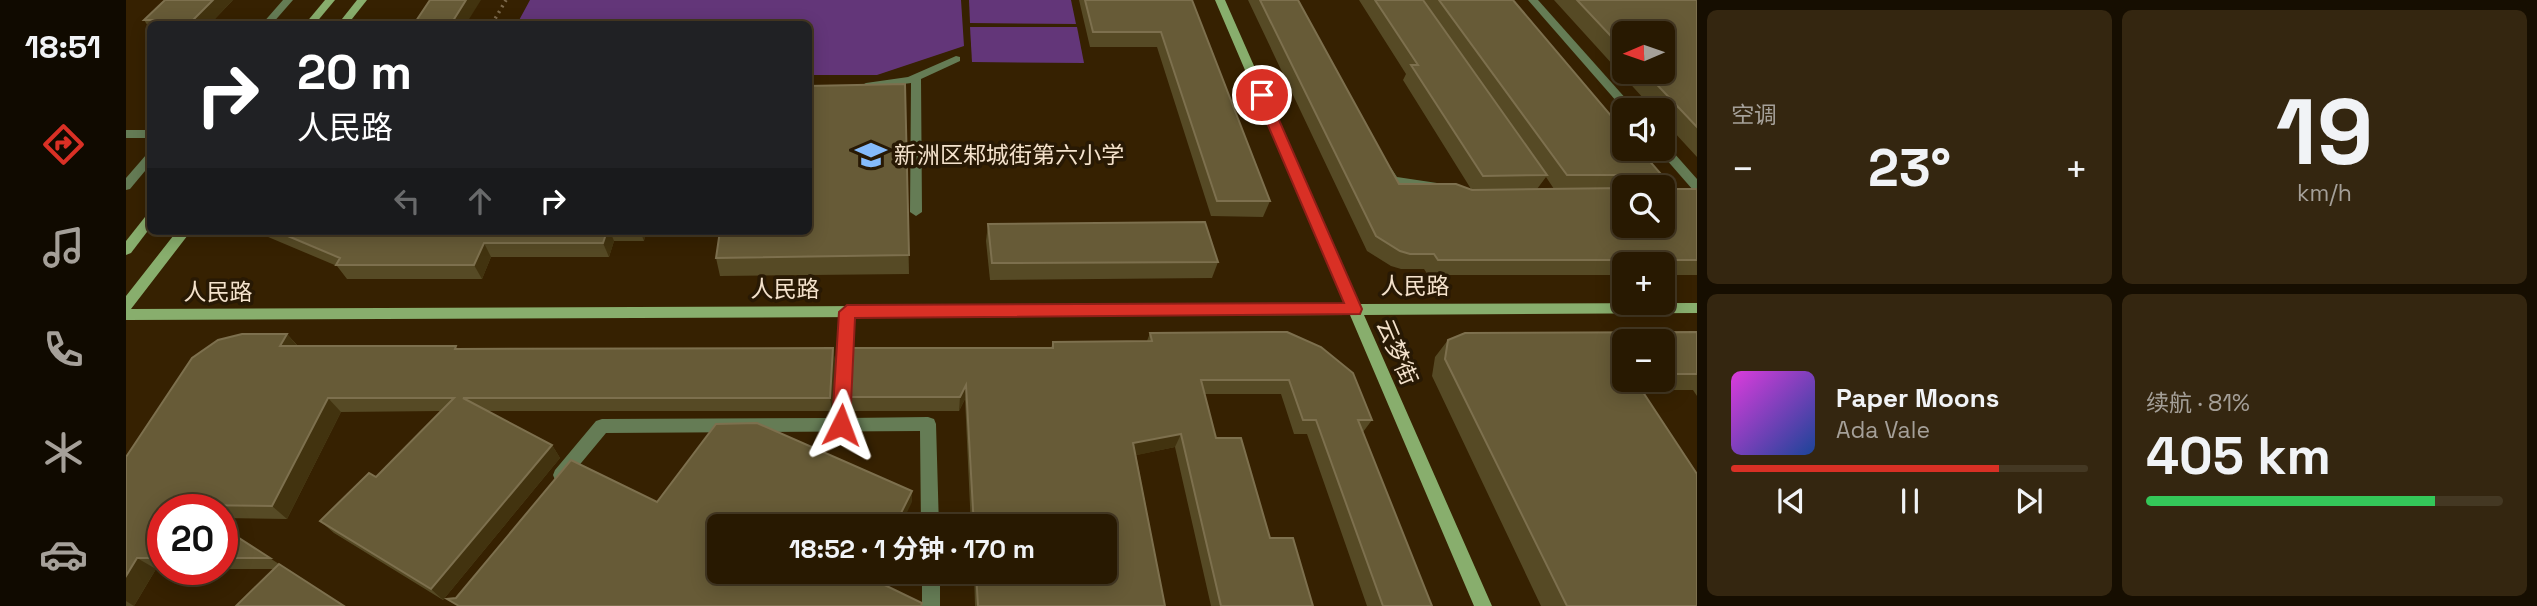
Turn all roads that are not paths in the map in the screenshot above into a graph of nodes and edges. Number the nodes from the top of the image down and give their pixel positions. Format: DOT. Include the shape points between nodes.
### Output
graph roads {
  1 [pos="288,0"];
  2 [pos="330,0"];
  3 [pos="362,0"];
  4 [pos="1220,0"];
  5 [pos="1533,0"];
  6 [pos="270,21"];
  7 [pos="312,21"];
  8 [pos="345,21"];
  9 [pos="956,59"];
  10 [pos="916,77"];
  11 [pos="848,86"];
  12 [pos="1619,98"];
  13 [pos="126,134"];
  14 [pos="147,134"];
  15 [pos="1380,157"];
  16 [pos="1674,161"];
  17 [pos="147,162"];
  18 [pos="126,186"];
  19 [pos="1697,187"];
  20 [pos="1452,194"];
  21 [pos="916,212"];
  22 [pos="147,224"];
  23 [pos="181,235"];
  24 [pos="126,250"];
  25 [pos="126,306"];
  26 [pos="1697,308"];
  27 [pos="1354,309"];
  28 [pos="847,312"];
  29 [pos="126,315"];
  30 [pos="841,425"];
  31 [pos="549,489"];
  32 [pos="930,514"];
  33 [pos="931,584"];
  34 [pos="931,606"];
  35 [pos="1483,606"];
  1 -- 6 [label="street"];
  2 -- 7 [label="street"];
  3 -- 8 [label="street"];
  4 -- 27 [label="street, 云梦街"];
  5 -- 12 [label="street"];
  9 -- 10 [label="street"];
  10 -- 11 [label="street"];
  10 -- 21 [label="street"];
  13 -- 14 [label="street"];
  15 -- 20 [label="street" via="1393,181 1431,185"];
  16 -- 19 [label="street"];
  17 -- 18 [label="street"];
  22 -- 24 [label="street"];
  23 -- 25 [label="street"];
  26 -- 27 [label="street, 人民路"];
  27 -- 28 [label="street, 人民路"];
  27 -- 35 [label="street, 云梦街"];
  28 -- 29 [label="street, 人民路"];
  28 -- 30 [label="street"];
  30 -- 31 [label="street" via="602,426"];
  30 -- 32 [label="street" via="928,425"];
  33 -- 34 [label="street"];
}
